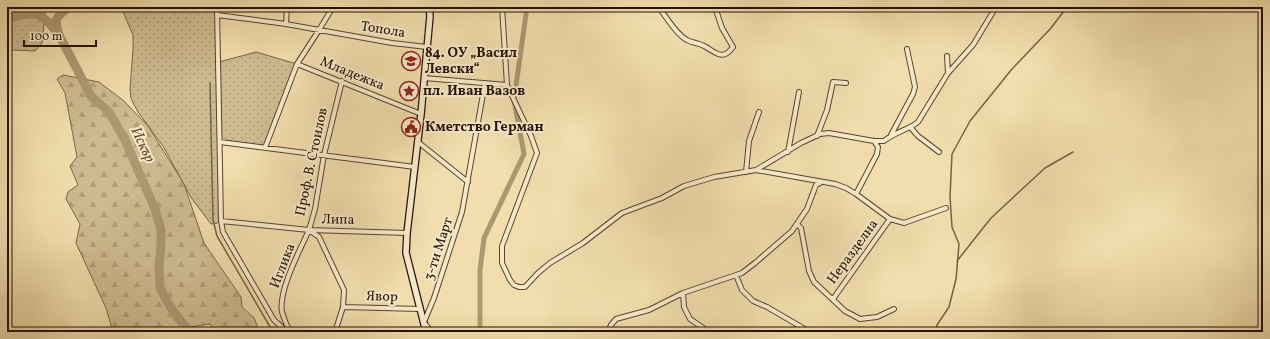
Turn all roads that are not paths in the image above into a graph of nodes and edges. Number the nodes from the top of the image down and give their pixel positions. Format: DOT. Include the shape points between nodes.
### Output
graph roads {
  1 [pos="217,7"];
  2 [pos="287,7"];
  3 [pos="333,7"];
  4 [pos="429,7"];
  5 [pos="502,7"];
  6 [pos="659,7"];
  7 [pos="996,7"];
  8 [pos="716,10"];
  9 [pos="218,15"];
  10 [pos="286,24"];
  11 [pos="319,30"];
  12 [pos="427,47"];
  13 [pos="907,49"];
  14 [pos="947,56"];
  15 [pos="297,64"];
  16 [pos="948,73"];
  17 [pos="424,78"];
  18 [pos="342,81"];
  19 [pos="485,83"];
  20 [pos="846,83"];
  21 [pos="507,84"];
  22 [pos="799,92"];
  23 [pos="759,112"];
  24 [pos="421,114"];
  25 [pos="911,128"];
  26 [pos="891,135"];
  27 [pos="817,136"];
  28 [pos="874,141"];
  29 [pos="220,142"];
  30 [pos="418,142"];
  31 [pos="265,148"];
  32 [pos="788,152"];
  33 [pos="939,152"];
  34 [pos="324,155"];
  35 [pos="415,167"];
  36 [pos="756,170"];
  37 [pos="746,172"];
  38 [pos="468,182"];
  39 [pos="820,183"];
  40 [pos="856,194"];
  41 [pos="946,208"];
  42 [pos="890,219"];
  43 [pos="221,221"];
  44 [pos="797,224"];
  45 [pos="309,230"];
  46 [pos="407,233"];
  47 [pos="736,275"];
  48 [pos="683,293"];
  49 [pos="833,299"];
  50 [pos="343,307"];
  51 [pos="420,309"];
  52 [pos="894,309"];
  53 [pos="424,322"];
  54 [pos="287,332"];
  55 [pos="290,332"];
  56 [pos="335,332"];
  57 [pos="426,332"];
  58 [pos="431,332"];
  59 [pos="608,332"];
  60 [pos="709,332"];
  61 [pos="810,332"];
  1 -- 9 [label="street"];
  2 -- 10 [label="street"];
  3 -- 11 [label="street"];
  4 -- 12 [label="street"];
  5 -- 21 [label="street"];
  6 -- 8 [label="street" via="687,40 706,46 717,55 721,55 733,47 722,28"];
  7 -- 16 [label="street" via="973,45"];
  9 -- 10 [label="street, Топола"];
  9 -- 29 [label="street"];
  10 -- 11 [label="street, Топола"];
  11 -- 12 [label="street, Топола"];
  11 -- 15 [label="street"];
  12 -- 17 [label="street"];
  13 -- 26 [label="street" via="915,87"];
  14 -- 16 [label="street"];
  15 -- 18 [label="street, Младежка"];
  15 -- 31 [label="street"];
  16 -- 25 [label="street" via="918,122"];
  17 -- 19 [label="street"];
  17 -- 24 [label="street"];
  18 -- 24 [label="street, Младежка"];
  18 -- 34 [label="street, Проф. В. Стоилов"];
  19 -- 21 [label="street"];
  19 -- 38 [label="street, 3-ти Март"];
  20 -- 27 [label="street" via="833,82 827,110"];
  21 -- 37 [label="street" via="537,153 502,246 502,263 510,280 519,287 525,287 550,263 584,243 622,213 645,206 684,186 714,177"];
  22 -- 32 [label="street"];
  23 -- 37 [label="street" via="749,141"];
  24 -- 30 [label="street"];
  25 -- 26 [label="street"];
  25 -- 33 [label="street"];
  26 -- 28 [label="street" via="884,141"];
  27 -- 28 [label="street" via="829,133"];
  27 -- 32 [label="street"];
  28 -- 40 [label="street" via="878,147 877,154"];
  29 -- 31 [label="street"];
  29 -- 43 [label="street"];
  30 -- 35 [label="street"];
  30 -- 38 [label="street"];
  31 -- 34 [label="street"];
  32 -- 36 [label="street"];
  34 -- 35 [label="street"];
  34 -- 45 [label="street, Проф. В. Стоилов"];
  35 -- 46 [label="street"];
  36 -- 37 [label="street"];
  36 -- 39 [label="street"];
  38 -- 53 [label="street, 3-ти Март" via="448,258"];
  39 -- 40 [label="street" via="835,184"];
  39 -- 44 [label="street" via="816,185 807,209"];
  40 -- 42 [label="street"];
  41 -- 42 [label="street" via="904,223"];
  42 -- 49 [label="street, Неразделна"];
  43 -- 45 [label="street, Липа"];
  43 -- 54 [label="street" via="223,232 232,249 274,320"];
  44 -- 47 [label="street" via="760,260"];
  44 -- 49 [label="street" via="811,276"];
  45 -- 46 [label="street, Липа"];
  45 -- 50 [label="street, Проф. В. Стоилов" via="318,237 342,284"];
  45 -- 55 [label="street, Иглика" via="283,296 282,311"];
  46 -- 51 [label="street" via="406,253"];
  47 -- 48 [label="street"];
  47 -- 61 [label="street" via="742,290 753,301"];
  48 -- 59 [label="street" via="649,310 616,318"];
  48 -- 60 [label="street" via="684,308 690,319"];
  49 -- 52 [label="street" via="845,311 860,319 877,317"];
  50 -- 51 [label="street, Явор"];
  50 -- 56 [label="street, Проф. В. Стоилов"];
  51 -- 53 [label="street"];
  53 -- 57 [label="street"];
  53 -- 58 [label="street"];
}
